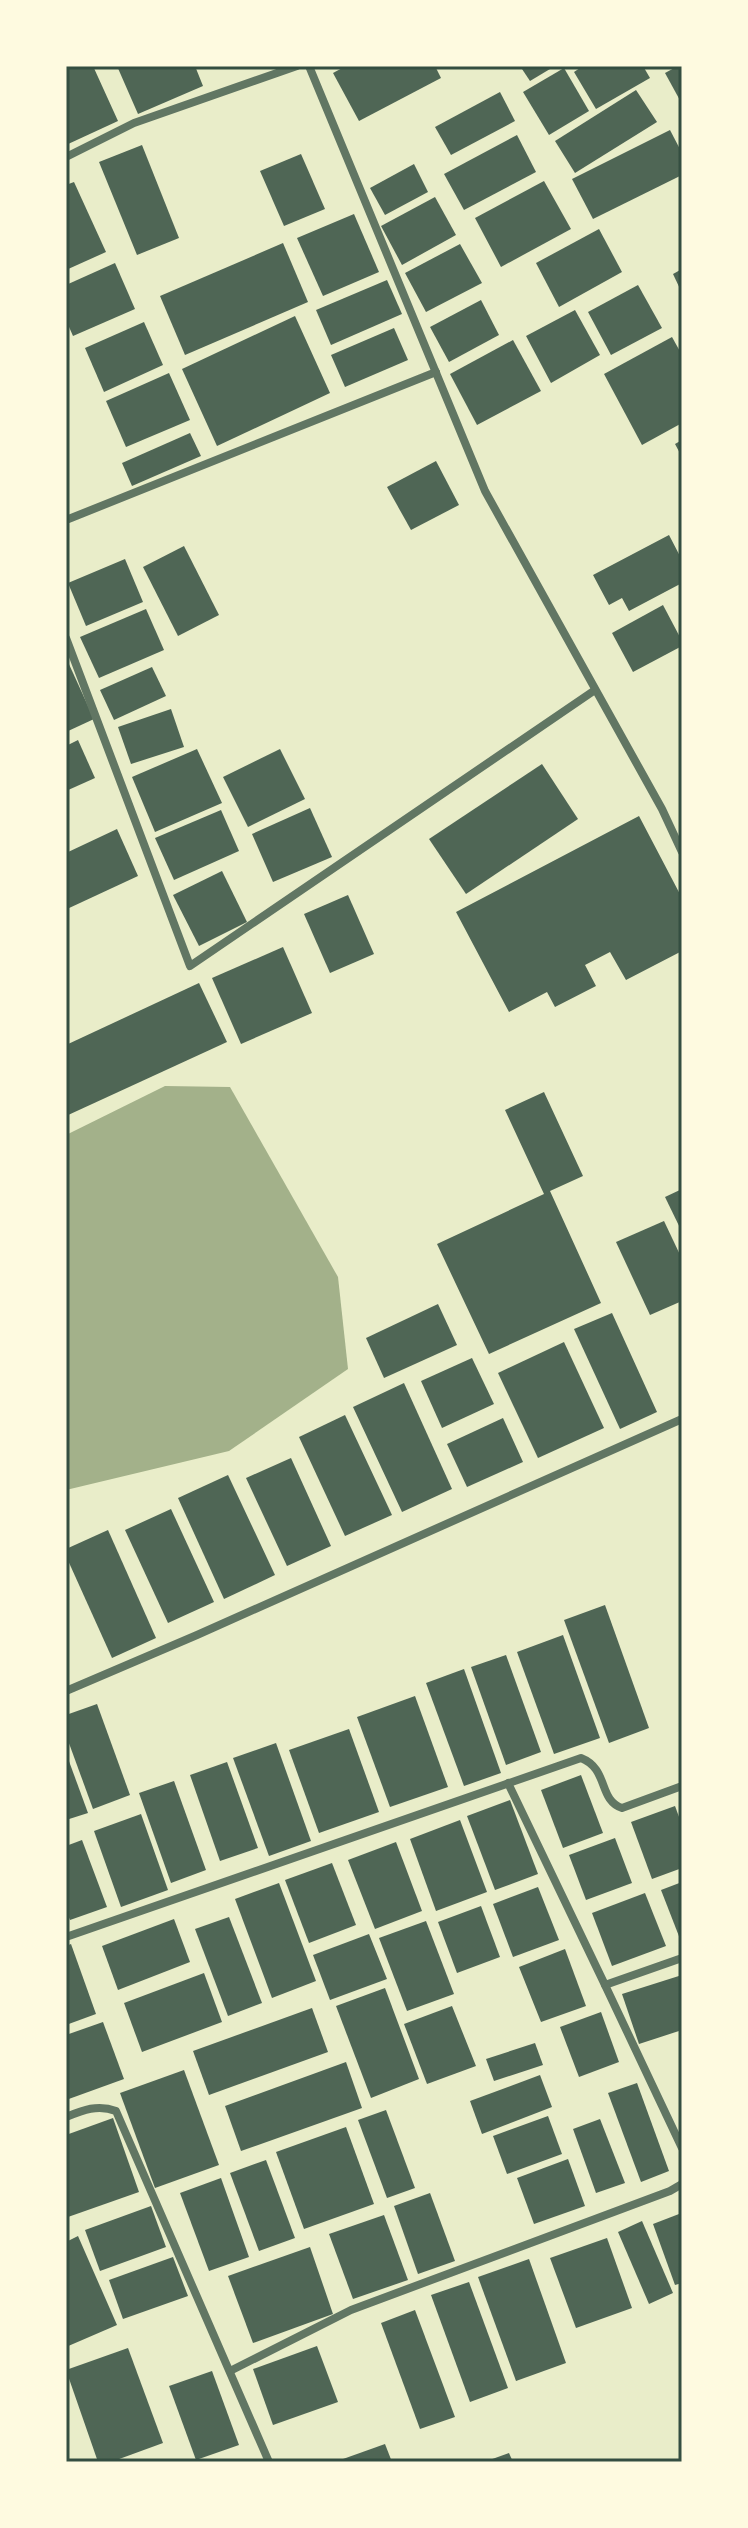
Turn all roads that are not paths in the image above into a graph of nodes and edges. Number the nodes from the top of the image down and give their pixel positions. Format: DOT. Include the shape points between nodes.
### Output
graph roads {
  1 [pos="297,66"];
  2 [pos="309,66"];
  3 [pos="66,157"];
  4 [pos="436,372"];
  5 [pos="66,520"];
  6 [pos="66,638"];
  7 [pos="595,690"];
  8 [pos="682,852"];
  9 [pos="682,1419"];
  10 [pos="66,1691"];
  11 [pos="508,1783"];
  12 [pos="682,1786"];
  13 [pos="66,1937"];
  14 [pos="682,1958"];
  15 [pos="605,1985"];
  16 [pos="66,2117"];
  17 [pos="682,2148"];
  18 [pos="682,2184"];
  19 [pos="230,2371"];
  20 [pos="269,2462"];
  1 -- 3 [label="street" via="134,123"];
  2 -- 4 [label="street"];
  4 -- 5 [label="street"];
  4 -- 7 [label="street" via="485,491"];
  6 -- 7 [label="street" via="190,966"];
  7 -- 8 [label="street"];
  9 -- 10 [label="street"];
  11 -- 12 [label="street" via="581,1758 598,1769 609,1799 622,1808"];
  11 -- 13 [label="street"];
  11 -- 15 [label="street"];
  14 -- 15 [label="street"];
  15 -- 17 [label="street"];
  16 -- 19 [label="street" via="87,2109 116,2111"];
  18 -- 19 [label="street" via="351,2310"];
  19 -- 20 [label="street"];
}
